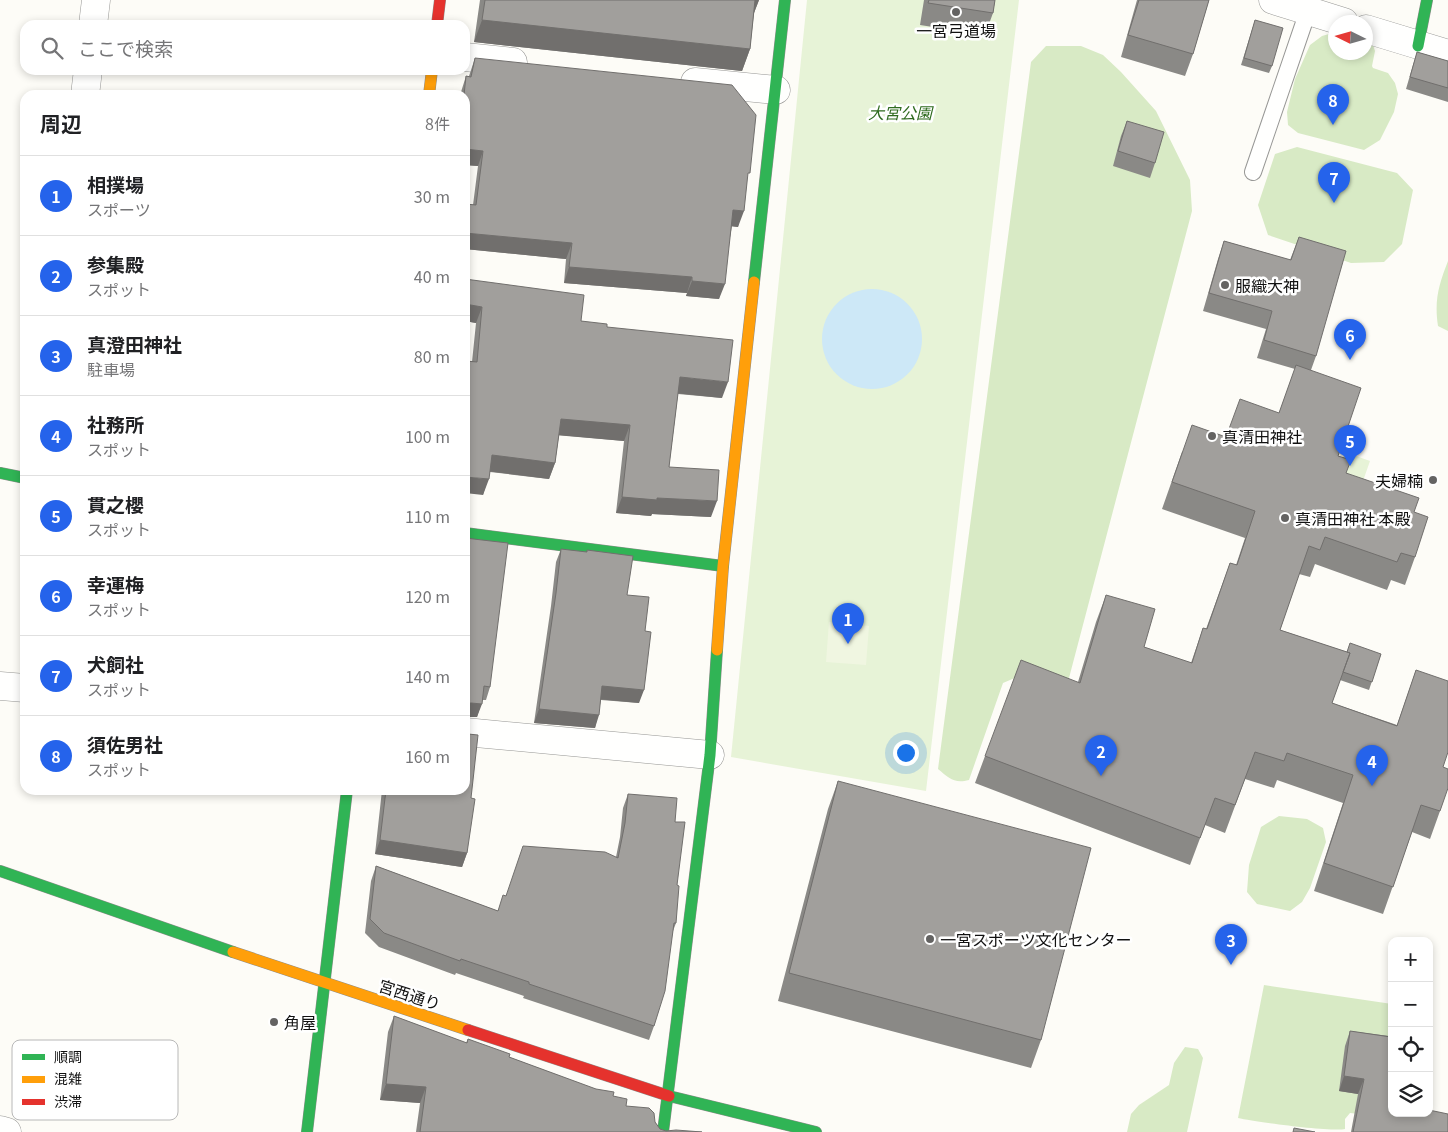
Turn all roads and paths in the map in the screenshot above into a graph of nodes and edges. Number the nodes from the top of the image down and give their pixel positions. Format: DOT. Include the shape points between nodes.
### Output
graph roads {
  1 [pos="96,0"];
  2 [pos="440,0"];
  3 [pos="786,0"];
  4 [pos="1273,0"];
  5 [pos="1427,0"];
  6 [pos="1308,11"];
  7 [pos="1328,17"];
  8 [pos="94,20"];
  9 [pos="438,20"];
  10 [pos="1373,31"];
  11 [pos="1418,46"];
  12 [pos="1448,54"];
  13 [pos="470,58"];
  14 [pos="533,64"];
  15 [pos="87,75"];
  16 [pos="431,75"];
  17 [pos="669,79"];
  18 [pos="86,90"];
  19 [pos="430,90"];
  20 [pos="776,90"];
  21 [pos="1253,172"];
  22 [pos="0,473"];
  23 [pos="20,477"];
  24 [pos="470,534"];
  25 [pos="723,566"];
  26 [pos="0,686"];
  27 [pos="20,688"];
  28 [pos="470,732"];
  29 [pos="710,755"];
  30 [pos="346,795"];
  31 [pos="0,871"];
  32 [pos="324,983"];
  33 [pos="667,1096"];
  34 [pos="0,1130"];
  35 [pos="7,1132"];
  36 [pos="307,1132"];
  37 [pos="663,1132"];
  38 [pos="816,1132"];
  1 -- 8 [label="street"];
  2 -- 9 [label="street"];
  3 -- 20 [label="street"];
  4 -- 6 [label="street"];
  5 -- 11 [label="street"];
  6 -- 7 [label="street"];
  6 -- 21 [label="lane"];
  10 -- 11 [label="street"];
  11 -- 12 [label="street"];
  13 -- 14 [label="street"];
  15 -- 18 [label="street"];
  16 -- 19 [label="street"];
  17 -- 20 [label="street"];
  20 -- 25 [label="street"];
  22 -- 23 [label="street"];
  24 -- 25 [label="street"];
  25 -- 29 [label="street"];
  26 -- 27 [label="street"];
  28 -- 29 [label="street"];
  29 -- 33 [label="street"];
  30 -- 32 [label="street"];
  31 -- 32 [label="street, 宮西通り"];
  32 -- 33 [label="street, 宮西通り"];
  32 -- 36 [label="street"];
  33 -- 37 [label="street"];
  33 -- 38 [label="street, 宮西通り"];
  34 -- 35 [label="street"];
}
